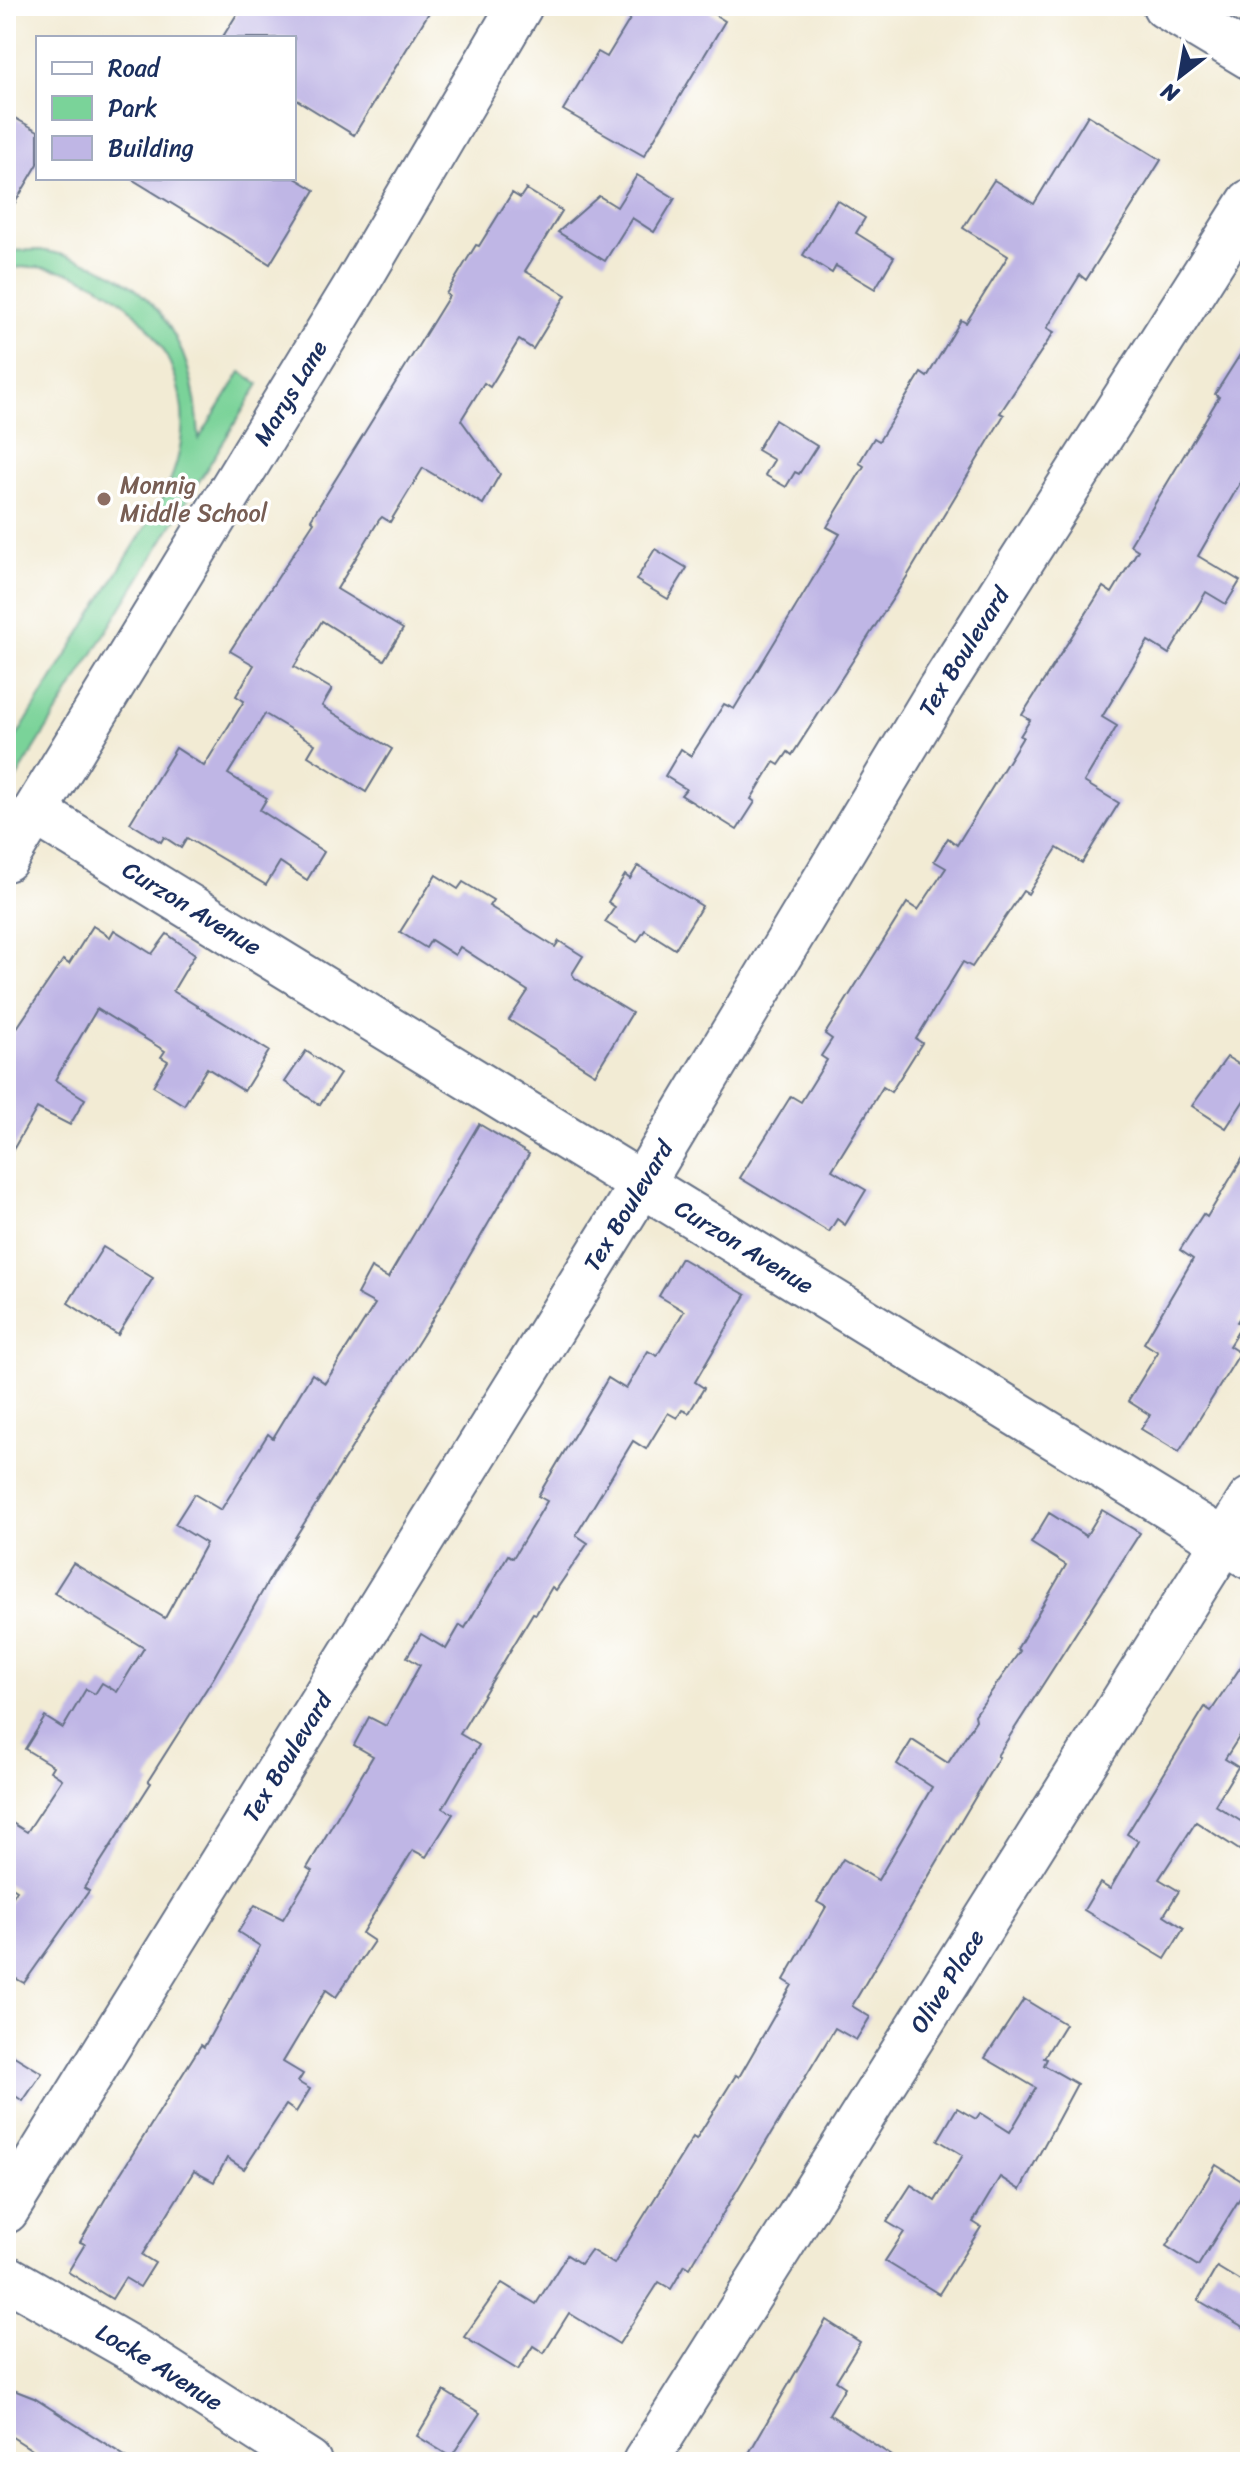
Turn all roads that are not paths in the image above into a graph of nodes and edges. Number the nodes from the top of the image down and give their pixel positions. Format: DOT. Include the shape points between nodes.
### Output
graph roads {
  1 [pos="520,6"];
  2 [pos="1165,6"];
  3 [pos="1250,57"];
  4 [pos="1250,202"];
  5 [pos="35,812"];
  6 [pos="6,859"];
  7 [pos="642,1184"];
  8 [pos="1250,1500"];
  9 [pos="1238,1549"];
  10 [pos="6,2211"];
  11 [pos="6,2277"];
  12 [pos="309,2462"];
  13 [pos="645,2462"];
  1 -- 5 [label="street, Marys Lane"];
  2 -- 3 [label="street"];
  4 -- 7 [label="street, Tex Boulevard" via="938,692"];
  5 -- 6 [label="street, Marys Lane"];
  5 -- 7 [label="street, Curzon Avenue"];
  7 -- 9 [label="street, Curzon Avenue"];
  7 -- 10 [label="street, Tex Boulevard"];
  8 -- 9 [label="street, Olive Place"];
  9 -- 13 [label="street, Olive Place"];
  11 -- 12 [label="street, Locke Avenue" via="144,2356"];
}
